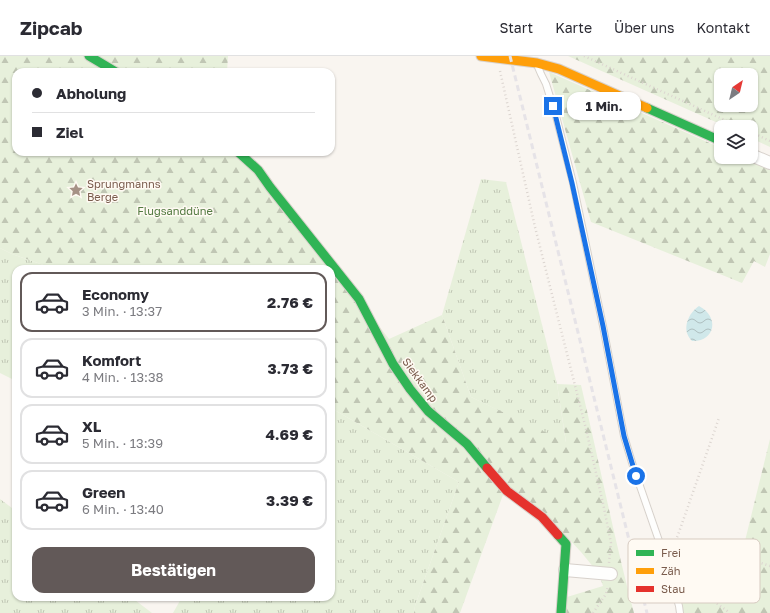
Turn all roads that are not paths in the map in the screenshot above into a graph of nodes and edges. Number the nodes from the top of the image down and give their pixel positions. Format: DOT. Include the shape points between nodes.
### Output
graph roads {
  1 [pos="89,56"];
  2 [pos="481,56"];
  3 [pos="537,63"];
  4 [pos="109,68"];
  5 [pos="714,138"];
  6 [pos="242,156"];
  7 [pos="758,158"];
  8 [pos="770,163"];
  9 [pos="332,265"];
  10 [pos="335,269"];
  11 [pos="658,539"];
  12 [pos="566,570"];
  13 [pos="611,574"];
  14 [pos="678,603"];
  15 [pos="561,613"];
  16 [pos="680,613"];
  1 -- 4 [label="street"];
  2 -- 3 [label="street"];
  3 -- 5 [label="street" via="559,69"];
  3 -- 11 [label="lane" via="546,84 565,150 624,436"];
  6 -- 9 [label="street, Siekkamp" via="258,170"];
  7 -- 8 [label="street"];
  10 -- 12 [label="street, Siekkamp" via="359,299 393,364 428,411 467,444 507,491 542,517 566,544"];
  12 -- 13 [label="street"];
  12 -- 15 [label="street, Siekkamp"];
  14 -- 16 [label="lane"];
}
